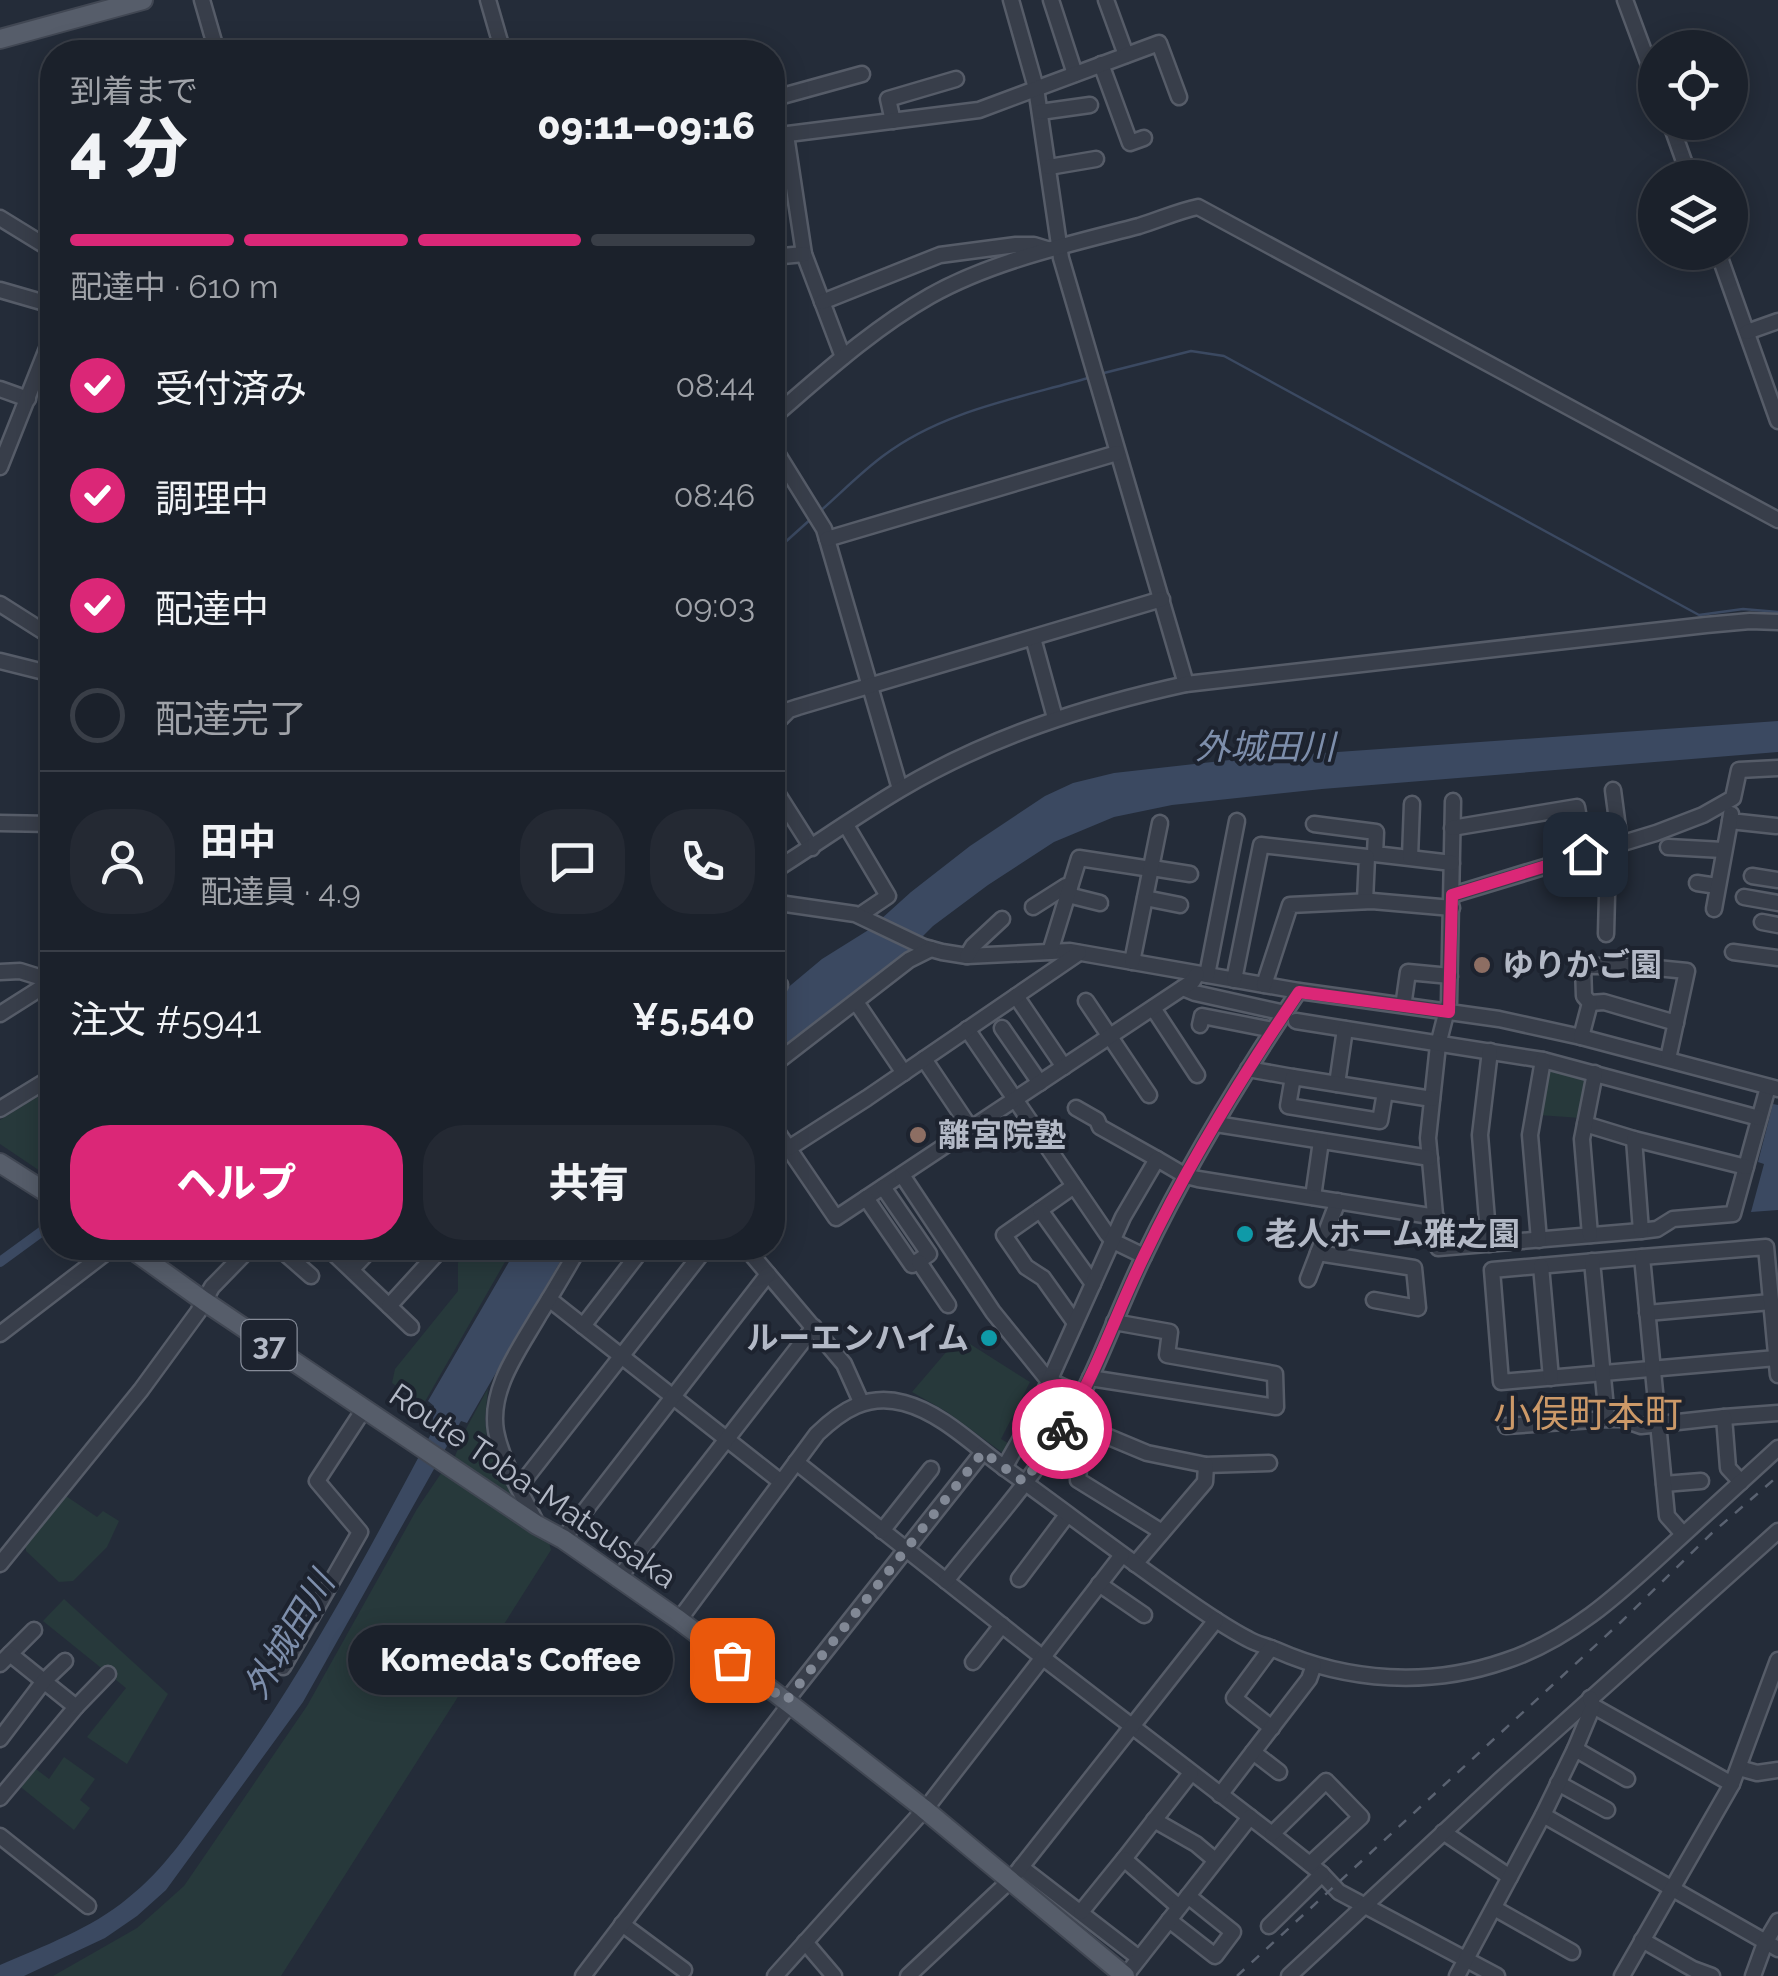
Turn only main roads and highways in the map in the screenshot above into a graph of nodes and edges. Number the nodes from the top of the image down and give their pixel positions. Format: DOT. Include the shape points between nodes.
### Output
graph roads {
  1 [pos="142,0"];
  2 [pos="0,38"];
  3 [pos="0,1163"];
  4 [pos="40,1188"];
  5 [pos="147,1260"];
  6 [pos="1132,1968"];
  1 -- 2 [label="main road"];
  3 -- 4 [label="main road"];
  5 -- 6 [label="main road, Route Toba-Matsusaka / 37" via="678,1620"];
}
